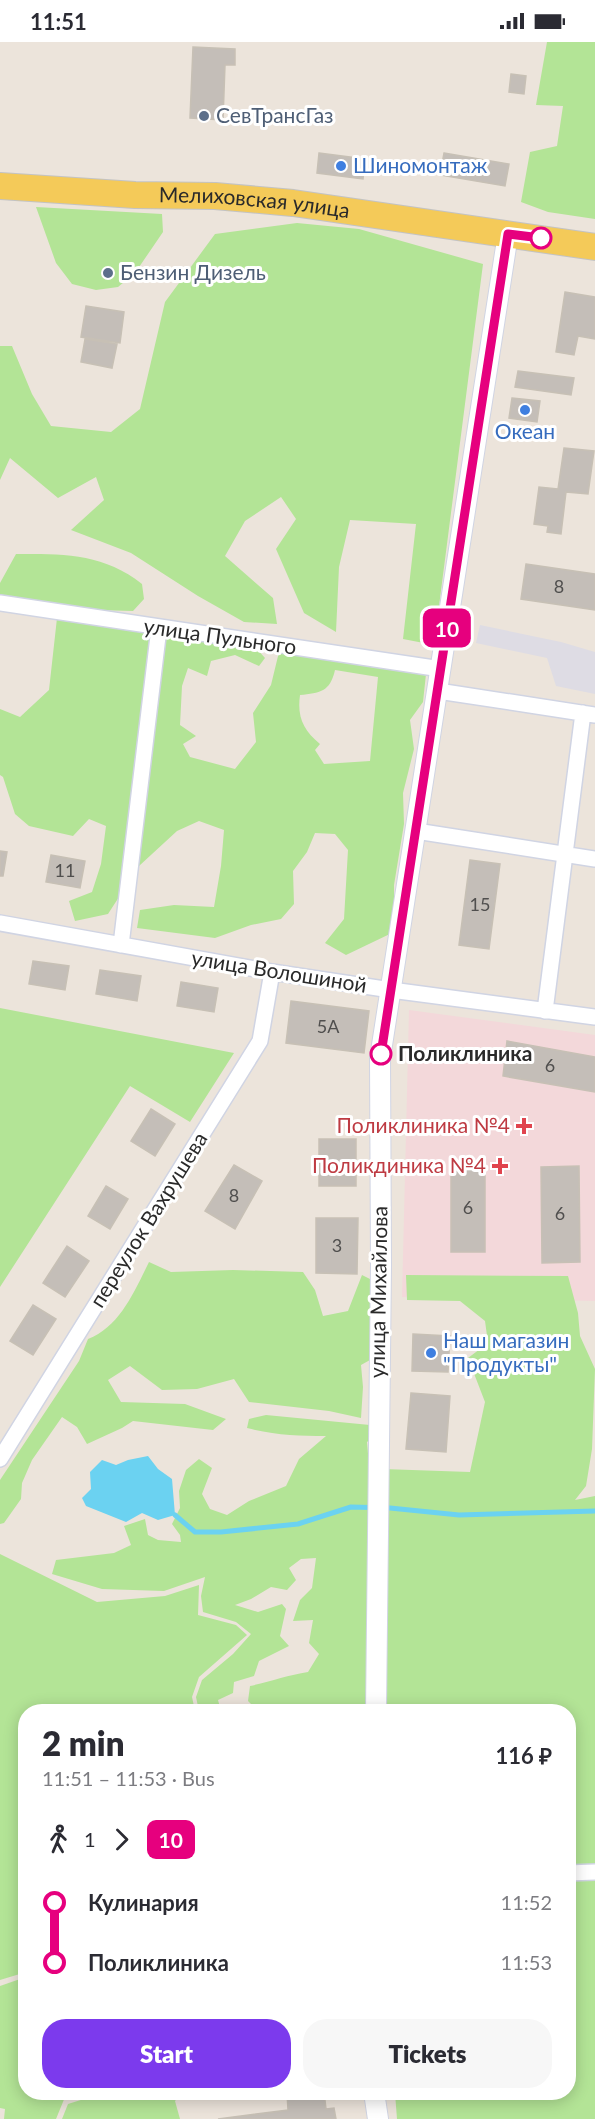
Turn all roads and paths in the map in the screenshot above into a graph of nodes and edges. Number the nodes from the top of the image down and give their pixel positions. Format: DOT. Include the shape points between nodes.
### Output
graph roads {
  1 [pos="0,186"];
  2 [pos="508,234"];
  3 [pos="595,247"];
  4 [pos="0,603"];
  5 [pos="159,628"];
  6 [pos="441,669"];
  7 [pos="438,691"];
  8 [pos="589,714"];
  9 [pos="416,831"];
  10 [pos="565,855"];
  11 [pos="595,860"];
  12 [pos="0,923"];
  13 [pos="121,945"];
  14 [pos="272,972"];
  15 [pos="391,990"];
  16 [pos="545,1011"];
  17 [pos="595,1017"];
  18 [pos="0,1459"];
  19 [pos="376,1704"];
  20 [pos="595,1872"];
  21 [pos="576,1873"];
  22 [pos="375,2100"];
  23 [pos="378,2119"];
  1 -- 2 [label="main road, Мелиховская улица" via="293,203"];
  2 -- 3 [label="main road, Мелиховская улица"];
  2 -- 6 [label="street, улица Михайлова"];
  4 -- 5 [label="street, улица Пульного"];
  5 -- 6 [label="street, улица Пульного"];
  5 -- 13 [label="street"];
  6 -- 7 [label="street, улица Михайлова"];
  7 -- 8 [label="street"];
  7 -- 9 [label="street, улица Михайлова"];
  8 -- 10 [label="street"];
  9 -- 10 [label="street"];
  9 -- 15 [label="street, улица Михайлова"];
  10 -- 11 [label="street"];
  10 -- 16 [label="street"];
  12 -- 13 [label="street, улица Волошиной"];
  13 -- 14 [label="street, улица Волошиной"];
  14 -- 15 [label="street, улица Волошиной"];
  14 -- 18 [label="street, переулок Вахрушева" via="260,1041"];
  15 -- 16 [label="street, улица Волошиной"];
  15 -- 19 [label="street, улица Михайлова" via="380,1058"];
  16 -- 17 [label="street, улица Волошиной"];
  20 -- 21 [label="street"];
  22 -- 23 [label="street"];
}
